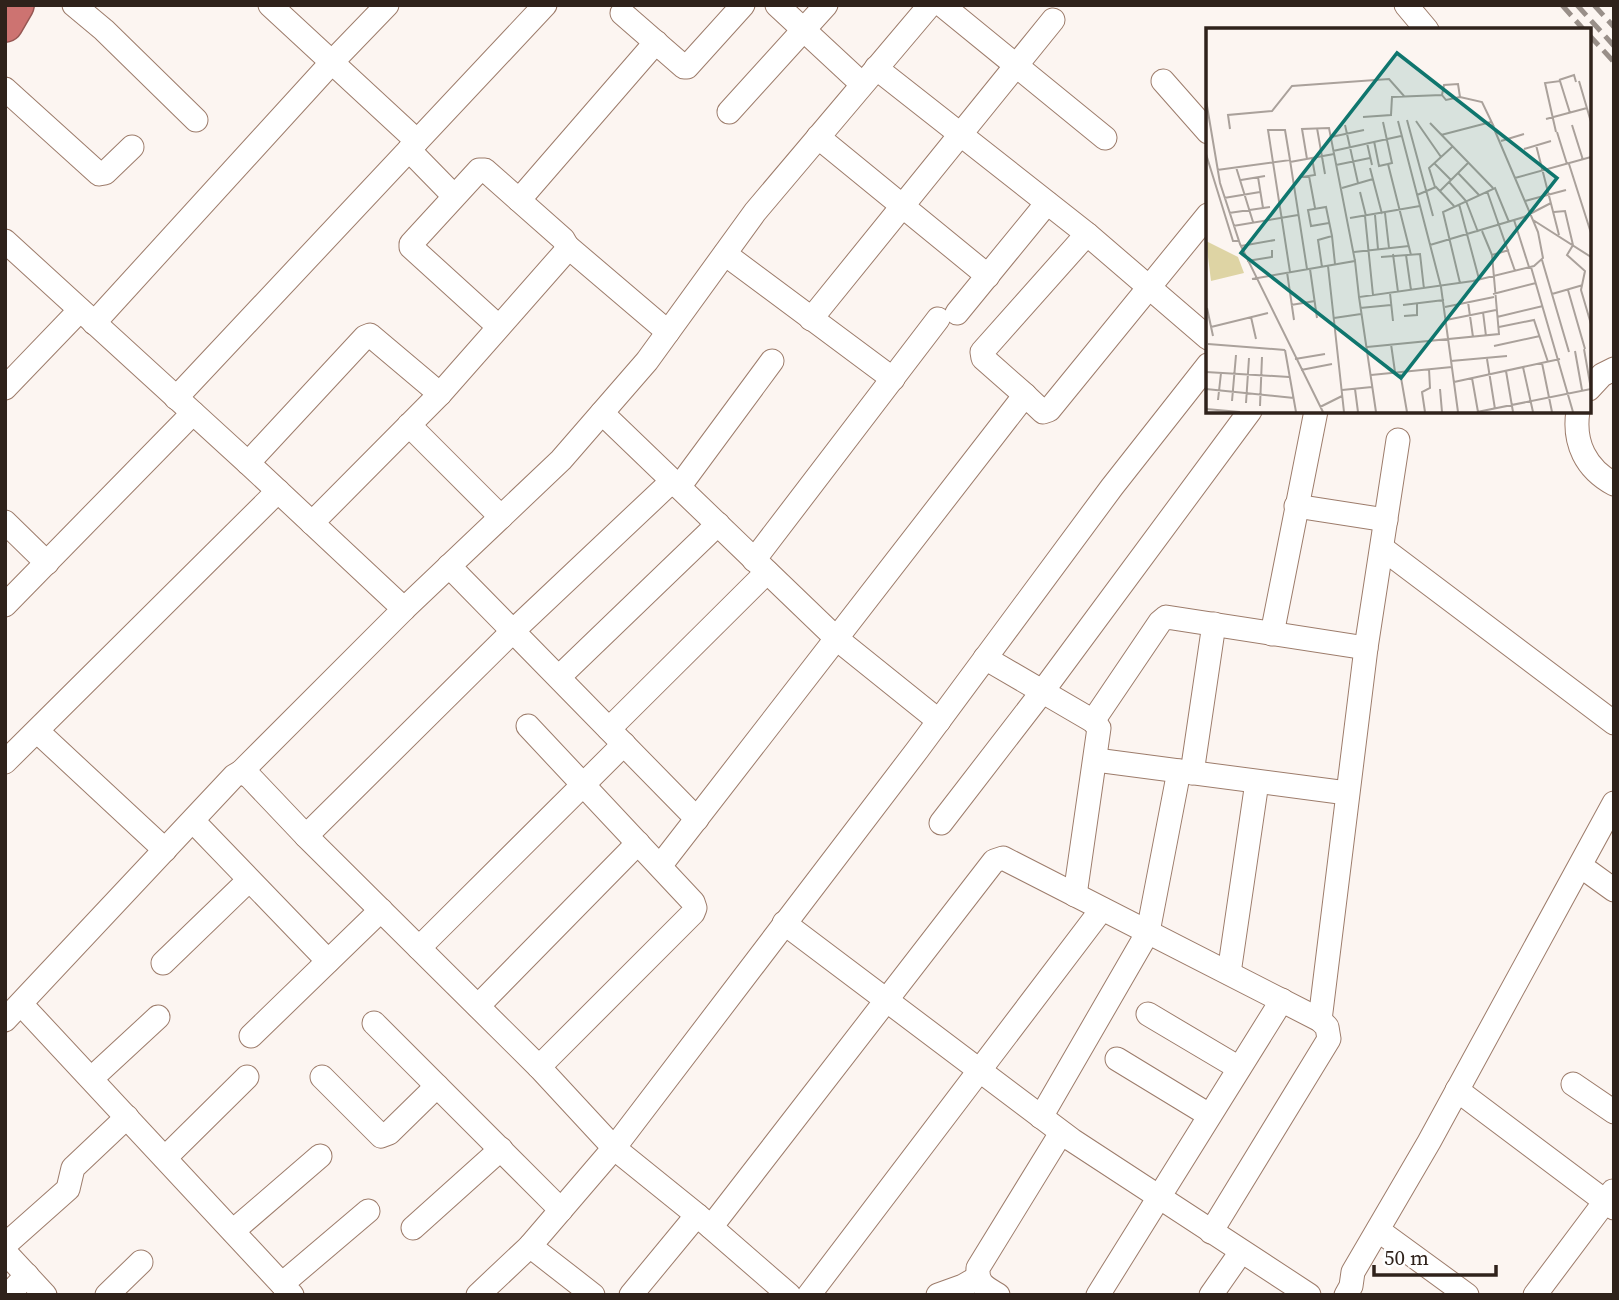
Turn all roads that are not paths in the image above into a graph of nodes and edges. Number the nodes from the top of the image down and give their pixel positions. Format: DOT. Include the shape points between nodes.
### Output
graph roads {
  1 [pos="16,5"];
  2 [pos="74,5"];
  3 [pos="270,5"];
  4 [pos="387,5"];
  5 [pos="545,5"];
  6 [pos="743,5"];
  7 [pos="777,5"];
  8 [pos="826,5"];
  9 [pos="930,5"];
  10 [pos="942,5"];
  11 [pos="1406,5"];
  12 [pos="622,13"];
  13 [pos="1053,20"];
  14 [pos="5,24"];
  15 [pos="1425,28"];
  16 [pos="804,30"];
  17 [pos="656,42"];
  18 [pos="333,61"];
  19 [pos="1016,66"];
  20 [pos="869,76"];
  21 [pos="1163,81"];
  22 [pos="5,89"];
  23 [pos="729,112"];
  24 [pos="196,120"];
  25 [pos="1206,130"];
  26 [pos="960,134"];
  27 [pos="818,136"];
  28 [pos="1105,138"];
  29 [pos="413,145"];
  30 [pos="132,147"];
  31 [pos="454,196"];
  32 [pos="519,200"];
  33 [pos="1048,203"];
  34 [pos="902,206"];
  35 [pos="1206,217"];
  36 [pos="1087,234"];
  37 [pos="5,241"];
  38 [pos="567,246"];
  39 [pos="725,254"];
  40 [pos="988,276"];
  41 [pos="1148,288"];
  42 [pos="87,316"];
  43 [pos="811,319"];
  44 [pos="499,327"];
  45 [pos="667,332"];
  46 [pos="1206,336"];
  47 [pos="772,362"];
  48 [pos="1206,368"];
  49 [pos="1614,369"];
  50 [pos="892,380"];
  51 [pos="1591,387"];
  52 [pos="5,388"];
  53 [pos="440,394"];
  54 [pos="1025,395"];
  55 [pos="185,405"];
  56 [pos="602,413"];
  57 [pos="1249,413"];
  58 [pos="1316,413"];
  59 [pos="1578,413"];
  60 [pos="409,425"];
  61 [pos="1398,440"];
  62 [pos="248,463"];
  63 [pos="676,484"];
  64 [pos="1614,484"];
  65 [pos="278,491"];
  66 [pos="1296,506"];
  67 [pos="501,517"];
  68 [pos="1386,520"];
  69 [pos="5,522"];
  70 [pos="312,523"];
  71 [pos="718,524"];
  72 [pos="1381,548"];
  73 [pos="47,563"];
  74 [pos="449,566"];
  75 [pos="761,566"];
  76 [pos="5,605"];
  77 [pos="404,610"];
  78 [pos="1214,624"];
  79 [pos="513,631"];
  80 [pos="1272,634"];
  81 [pos="838,639"];
  82 [pos="1366,648"];
  83 [pos="985,658"];
  84 [pos="558,677"];
  85 [pos="1042,692"];
  86 [pos="939,721"];
  87 [pos="1093,721"];
  88 [pos="1614,723"];
  89 [pos="528,726"];
  90 [pos="37,731"];
  91 [pos="616,737"];
  92 [pos="1096,760"];
  93 [pos="5,762"];
  94 [pos="241,772"];
  95 [pos="1185,772"];
  96 [pos="1257,782"];
  97 [pos="584,783"];
  98 [pos="1347,793"];
  99 [pos="1614,803"];
  100 [pos="697,819"];
  101 [pos="193,821"];
  102 [pos="941,823"];
  103 [pos="1614,826"];
  104 [pos="306,836"];
  105 [pos="638,842"];
  106 [pos="165,850"];
  107 [pos="660,866"];
  108 [pos="1589,872"];
  109 [pos="249,880"];
  110 [pos="1614,890"];
  111 [pos="1075,895"];
  112 [pos="1102,909"];
  113 [pos="381,910"];
  114 [pos="784,923"];
  115 [pos="1148,932"];
  116 [pos="419,948"];
  117 [pos="328,961"];
  118 [pos="163,963"];
  119 [pos="1229,973"];
  120 [pos="886,1000"];
  121 [pos="1282,1000"];
  122 [pos="478,1006"];
  123 [pos="13,1012"];
  124 [pos="1148,1014"];
  125 [pos="158,1017"];
  126 [pos="1320,1020"];
  127 [pos="374,1023"];
  128 [pos="251,1035"];
  129 [pos="1117,1059"];
  130 [pos="539,1067"];
  131 [pos="1239,1068"];
  132 [pos="979,1070"];
  133 [pos="247,1077"];
  134 [pos="322,1077"];
  135 [pos="92,1078"];
  136 [pos="1573,1084"];
  137 [pos="437,1086"];
  138 [pos="1461,1093"];
  139 [pos="1614,1112"];
  140 [pos="1209,1115"];
  141 [pos="127,1117"];
  142 [pos="1041,1117"];
  143 [pos="1061,1133"];
  144 [pos="500,1149"];
  145 [pos="614,1149"];
  146 [pos="320,1156"];
  147 [pos="165,1158"];
  148 [pos="1158,1197"];
  149 [pos="1611,1200"];
  150 [pos="562,1210"];
  151 [pos="368,1211"];
  152 [pos="704,1221"];
  153 [pos="413,1228"];
  154 [pos="233,1231"];
  155 [pos="1211,1232"];
  156 [pos="1382,1232"];
  157 [pos="5,1245"];
  158 [pos="530,1246"];
  159 [pos="5,1252"];
  160 [pos="1241,1252"];
  161 [pos="141,1262"];
  162 [pos="27,1275"];
  163 [pos="977,1278"];
  164 [pos="287,1289"];
  165 [pos="1348,1290"];
  166 [pos="776,1291"];
  167 [pos="8,1295"];
  168 [pos="45,1295"];
  169 [pos="107,1295"];
  170 [pos="478,1295"];
  171 [pos="593,1295"];
  172 [pos="631,1295"];
  173 [pos="809,1295"];
  174 [pos="938,1295"];
  175 [pos="998,1295"];
  176 [pos="1098,1295"];
  177 [pos="1211,1295"];
  178 [pos="1309,1295"];
  179 [pos="1467,1295"];
  180 [pos="1535,1295"];
  1 -- 14 [label="highway"];
  2 -- 24 [label="street"];
  3 -- 18 [label="street"];
  4 -- 18 [label="street"];
  5 -- 29 [label="street"];
  6 -- 17 [label="street" via="687,67"];
  7 -- 16 [label="street"];
  8 -- 16 [label="street"];
  9 -- 20 [label="street"];
  10 -- 19 [label="street"];
  11 -- 15 [label="street"];
  12 -- 17 [label="street"];
  13 -- 19 [label="street"];
  16 -- 20 [label="street"];
  16 -- 23 [label="street"];
  17 -- 32 [label="street"];
  18 -- 29 [label="street"];
  18 -- 42 [label="street"];
  19 -- 26 [label="street"];
  19 -- 28 [label="street"];
  20 -- 26 [label="street"];
  20 -- 27 [label="street"];
  21 -- 25 [label="street"];
  22 -- 30 [label="street" via="99,174"];
  26 -- 33 [label="street"];
  26 -- 34 [label="street"];
  27 -- 34 [label="street"];
  27 -- 39 [label="street"];
  29 -- 31 [label="street"];
  29 -- 55 [label="street"];
  31 -- 32 [label="street" via="479,170 485,170"];
  31 -- 44 [label="street" via="411,247"];
  32 -- 38 [label="street"];
  33 -- 36 [label="street"];
  33 -- 40 [label="street"];
  34 -- 40 [label="street"];
  34 -- 43 [label="street"];
  35 -- 41 [label="street"];
  36 -- 41 [label="street"];
  36 -- 54 [label="street" via="982,352 983,358"];
  37 -- 42 [label="street"];
  38 -- 44 [label="street"];
  38 -- 45 [label="street"];
  39 -- 43 [label="street"];
  39 -- 45 [label="street"];
  40 -- 50 [label="street"];
  41 -- 46 [label="street"];
  41 -- 54 [label="street" via="1049,410 1043,412"];
  42 -- 52 [label="street"];
  42 -- 55 [label="street"];
  43 -- 50 [label="street"];
  44 -- 53 [label="street"];
  45 -- 56 [label="street"];
  47 -- 63 [label="street"];
  48 -- 83 [label="street"];
  49 -- 51 [label="street"];
  50 -- 75 [label="street"];
  53 -- 60 [label="street"];
  53 -- 62 [label="street" via="370,335"];
  54 -- 81 [label="street"];
  55 -- 62 [label="street"];
  55 -- 73 [label="street"];
  56 -- 63 [label="street"];
  56 -- 67 [label="street"];
  57 -- 85 [label="street"];
  58 -- 66 [label="street"];
  59 -- 64 [label="street" via="1577,437 1585,459 1600,477"];
  60 -- 67 [label="street"];
  60 -- 70 [label="street"];
  61 -- 68 [label="street"];
  62 -- 65 [label="street"];
  63 -- 71 [label="street"];
  63 -- 79 [label="street"];
  65 -- 70 [label="street"];
  65 -- 90 [label="street"];
  66 -- 68 [label="street"];
  66 -- 80 [label="street"];
  67 -- 74 [label="street"];
  68 -- 72 [label="street"];
  69 -- 73 [label="street"];
  70 -- 77 [label="street"];
  71 -- 75 [label="street"];
  71 -- 84 [label="street"];
  72 -- 82 [label="street"];
  72 -- 88 [label="street"];
  73 -- 76 [label="street"];
  74 -- 77 [label="street"];
  74 -- 79 [label="street"];
  75 -- 81 [label="street"];
  75 -- 91 [label="street"];
  77 -- 94 [label="street"];
  78 -- 80 [label="street"];
  78 -- 87 [label="street" via="1170,616 1160,622"];
  78 -- 95 [label="street"];
  79 -- 84 [label="street"];
  79 -- 104 [label="street"];
  80 -- 82 [label="street"];
  81 -- 86 [label="street"];
  81 -- 100 [label="street"];
  82 -- 98 [label="street"];
  83 -- 85 [label="street"];
  83 -- 86 [label="street"];
  84 -- 91 [label="street"];
  85 -- 87 [label="street"];
  85 -- 102 [label="street"];
  86 -- 114 [label="street"];
  87 -- 92 [label="street" via="1099,727"];
  89 -- 97 [label="street"];
  90 -- 93 [label="street"];
  90 -- 106 [label="street"];
  91 -- 97 [label="street"];
  91 -- 100 [label="street"];
  92 -- 95 [label="street"];
  92 -- 111 [label="street"];
  94 -- 101 [label="street"];
  94 -- 104 [label="street"];
  95 -- 96 [label="street"];
  95 -- 115 [label="street"];
  96 -- 98 [label="street"];
  96 -- 119 [label="street"];
  97 -- 105 [label="street"];
  97 -- 116 [label="street"];
  98 -- 126 [label="street"];
  99 -- 138 [label="street"];
  100 -- 107 [label="street"];
  101 -- 106 [label="street"];
  101 -- 109 [label="street"];
  103 -- 108 [label="street"];
  104 -- 113 [label="street"];
  105 -- 107 [label="street"];
  105 -- 122 [label="street"];
  106 -- 123 [label="street"];
  107 -- 130 [label="street" via="693,902 693,913"];
  108 -- 110 [label="street"];
  108 -- 138 [label="street" via="1504,1031"];
  109 -- 117 [label="street"];
  109 -- 118 [label="street"];
  111 -- 112 [label="street"];
  111 -- 120 [label="street" via="998,858"];
  112 -- 115 [label="street"];
  112 -- 132 [label="street"];
  113 -- 116 [label="street"];
  113 -- 117 [label="street"];
  114 -- 120 [label="street"];
  114 -- 145 [label="street"];
  115 -- 119 [label="street"];
  115 -- 142 [label="street"];
  116 -- 122 [label="street"];
  117 -- 128 [label="street"];
  119 -- 121 [label="street"];
  120 -- 132 [label="street"];
  120 -- 152 [label="street"];
  121 -- 126 [label="street"];
  121 -- 131 [label="street"];
  122 -- 130 [label="street"];
  123 -- 135 [label="street"];
  124 -- 131 [label="street"];
  125 -- 135 [label="street"];
  126 -- 155 [label="street" via="1329,1039"];
  127 -- 137 [label="street"];
  129 -- 140 [label="street"];
  130 -- 145 [label="street"];
  131 -- 140 [label="street"];
  132 -- 142 [label="street"];
  132 -- 173 [label="street"];
  133 -- 147 [label="street"];
  134 -- 137 [label="street" via="381,1136"];
  135 -- 141 [label="street"];
  136 -- 139 [label="street"];
  137 -- 144 [label="street"];
  138 -- 149 [label="street"];
  138 -- 156 [label="street"];
  140 -- 148 [label="street"];
  141 -- 147 [label="street"];
  141 -- 157 [label="street" via="74,1168 68,1189"];
  142 -- 143 [label="street"];
  143 -- 148 [label="street"];
  143 -- 163 [label="street" via="978,1268"];
  144 -- 150 [label="street"];
  144 -- 153 [label="street"];
  145 -- 150 [label="street"];
  145 -- 152 [label="street"];
  146 -- 154 [label="street"];
  147 -- 154 [label="street"];
  148 -- 155 [label="street"];
  148 -- 176 [label="street"];
  149 -- 180 [label="street"];
  150 -- 158 [label="street"];
  151 -- 164 [label="street"];
  152 -- 166 [label="street"];
  152 -- 172 [label="street"];
  154 -- 164 [label="street"];
  155 -- 160 [label="street"];
  156 -- 165 [label="street" via="1353,1272"];
  156 -- 179 [label="street"];
  158 -- 170 [label="street"];
  158 -- 171 [label="street"];
  159 -- 162 [label="street"];
  160 -- 177 [label="street"];
  160 -- 178 [label="street"];
  161 -- 169 [label="street"];
  162 -- 167 [label="street"];
  162 -- 168 [label="street"];
  163 -- 174 [label="street"];
  163 -- 175 [label="street"];
}
